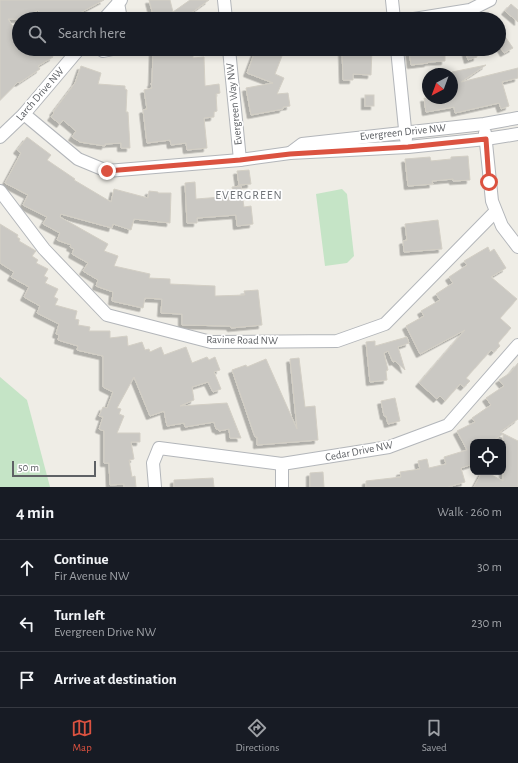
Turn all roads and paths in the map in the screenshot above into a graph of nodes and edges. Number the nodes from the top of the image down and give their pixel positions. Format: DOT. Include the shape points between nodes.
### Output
graph roads {
  1 [pos="224,0"];
  2 [pos="392,0"];
  3 [pos="490,0"];
  4 [pos="120,1"];
  5 [pos="110,12"];
  6 [pos="121,12"];
  7 [pos="225,12"];
  8 [pos="393,12"];
  9 [pos="458,12"];
  10 [pos="73,56"];
  11 [pos="230,56"];
  12 [pos="398,56"];
  13 [pos="24,114"];
  14 [pos="518,118"];
  15 [pos="484,124"];
  16 [pos="405,132"];
  17 [pos="518,134"];
  18 [pos="0,137"];
  19 [pos="486,139"];
  20 [pos="408,147"];
  21 [pos="290,154"];
  22 [pos="240,160"];
  23 [pos="0,191"];
  24 [pos="495,212"];
  25 [pos="518,247"];
  26 [pos="518,345"];
  27 [pos="282,464"];
  28 [pos="155,487"];
  29 [pos="282,487"];
  1 -- 7 [label="street"];
  2 -- 8 [label="street"];
  3 -- 9 [label="street" via="470,10"];
  4 -- 5 [label="street"];
  4 -- 6 [label="street"];
  10 -- 13 [label="street, Larch Drive NW"];
  11 -- 22 [label="street, Evergreen Way NW"];
  12 -- 16 [label="street"];
  13 -- 18 [label="street, Larch Drive NW"];
  13 -- 22 [label="street, Evergreen Drive NW" via="78,159 107,171"];
  14 -- 15 [label="street, Evergreen Drive NW"];
  15 -- 16 [label="street, Evergreen Drive NW"];
  15 -- 19 [label="street"];
  16 -- 20 [label="street"];
  16 -- 21 [label="street, Evergreen Drive NW" via="302,144"];
  17 -- 19 [label="street, Evergreen Drive NW"];
  19 -- 20 [label="street, Evergreen Drive NW"];
  19 -- 24 [label="street" via="489,182"];
  20 -- 21 [label="street, Evergreen Drive NW"];
  21 -- 22 [label="street, Evergreen Drive NW"];
  23 -- 24 [label="street, Ravine Road NW" via="44,249 107,316 211,342 337,341 385,324"];
  24 -- 25 [label="street"];
  26 -- 27 [label="street, Cedar Drive NW" via="448,424 389,447"];
  27 -- 28 [label="street, Cedar Drive NW" via="158,448 153,463"];
  27 -- 29 [label="street"];
}
